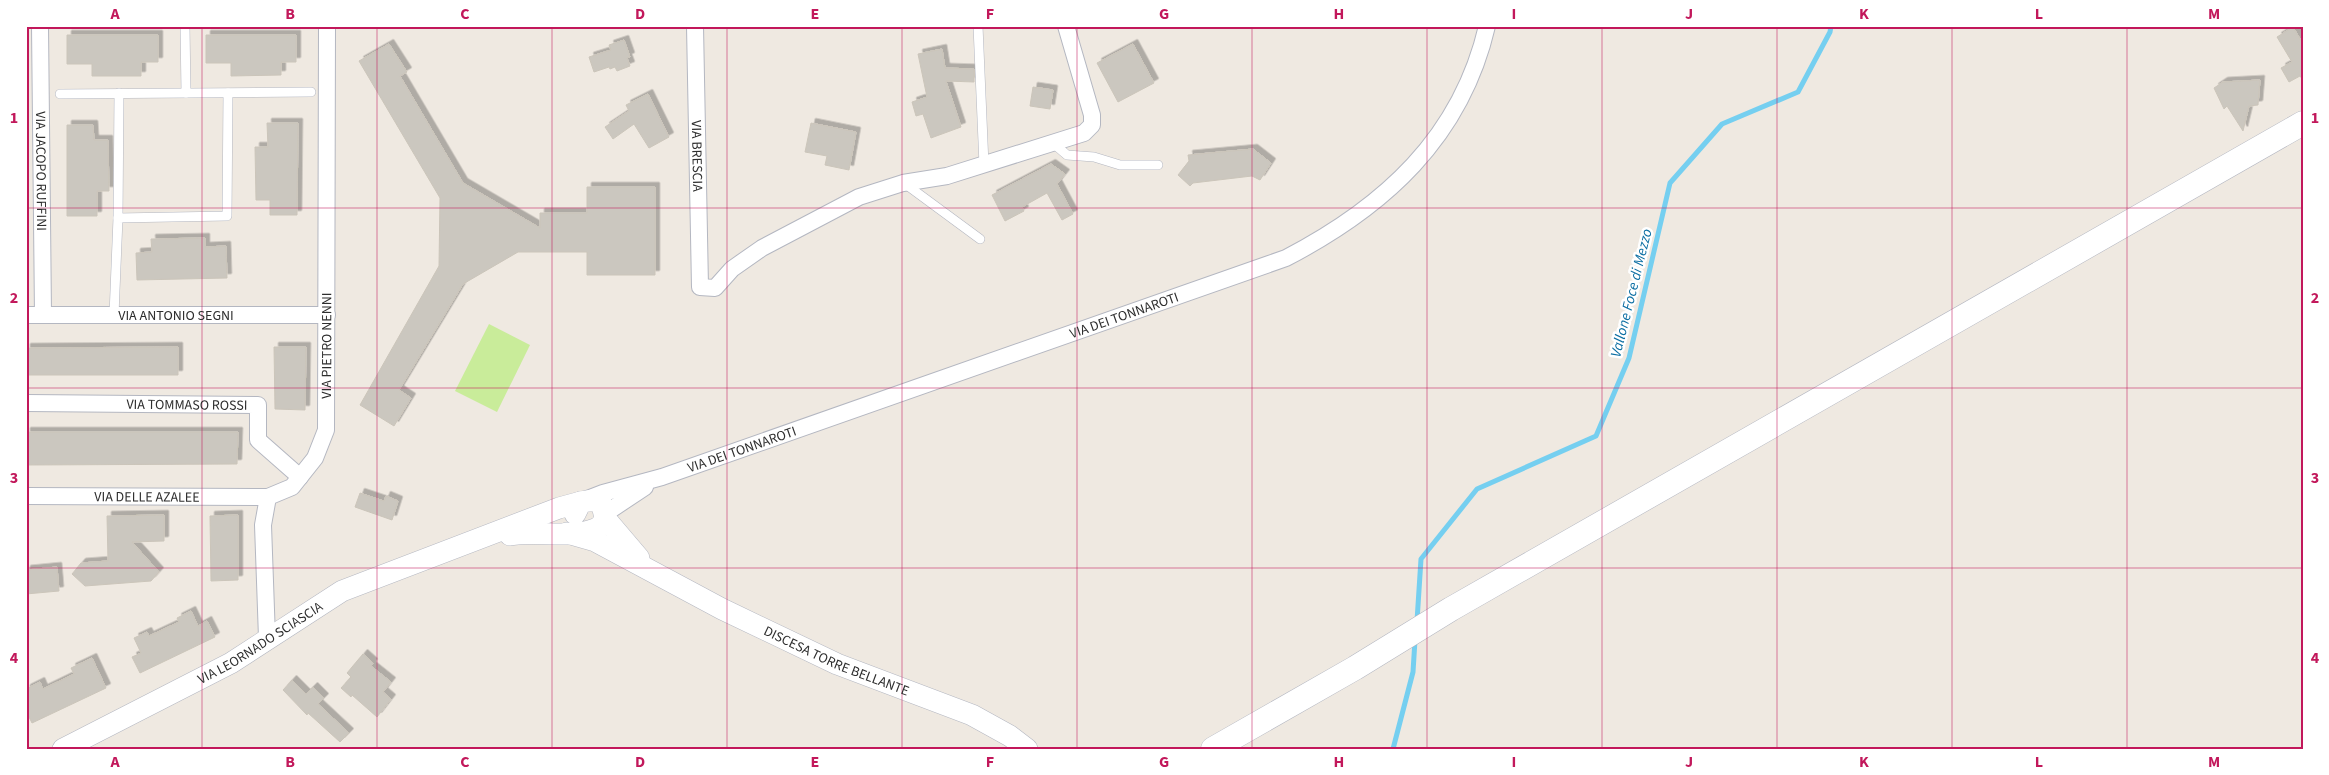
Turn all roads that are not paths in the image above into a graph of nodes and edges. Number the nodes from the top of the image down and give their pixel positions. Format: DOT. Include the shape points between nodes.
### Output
graph roads {
  1 [pos="40,26"];
  2 [pos="185,26"];
  3 [pos="327,26"];
  4 [pos="695,26"];
  5 [pos="978,26"];
  6 [pos="1066,26"];
  7 [pos="1488,26"];
  8 [pos="311,92"];
  9 [pos="119,93"];
  10 [pos="186,93"];
  11 [pos="228,93"];
  12 [pos="60,94"];
  13 [pos="2303,123"];
  14 [pos="1053,143"];
  15 [pos="984,165"];
  16 [pos="1158,165"];
  17 [pos="902,182"];
  18 [pos="118,218"];
  19 [pos="980,239"];
  20 [pos="26,315"];
  21 [pos="43,315"];
  22 [pos="114,315"];
  23 [pos="327,315"];
  24 [pos="26,403"];
  25 [pos="300,477"];
  26 [pos="662,477"];
  27 [pos="26,496"];
  28 [pos="268,497"];
  29 [pos="583,501"];
  30 [pos="590,527"];
  31 [pos="461,545"];
  32 [pos="267,638"];
  33 [pos="63,749"];
  34 [pos="1027,749"];
  35 [pos="1213,749"];
  1 -- 21 [label="street, VIA JACOPO RUFFINI"];
  2 -- 10 [label="lane"];
  3 -- 23 [label="street, VIA PIETRO NENNI"];
  4 -- 17 [label="street, VIA BRESCIA" via="700,286 714,288 732,269 762,248 859,197"];
  5 -- 15 [label="lane"];
  6 -- 14 [label="street" via="1092,115 1092,125 1084,133"];
  7 -- 26 [label="street, VIA DEI TONNAROTI" via="1462,96 1432,146 1398,183 1320,240 1286,258"];
  8 -- 11 [label="lane"];
  9 -- 10 [label="lane"];
  9 -- 12 [label="lane"];
  9 -- 18 [label="lane"];
  10 -- 11 [label="lane"];
  11 -- 18 [label="lane" via="227,216"];
  13 -- 35 [label="main road" via="1451,609"];
  14 -- 15 [label="street"];
  14 -- 16 [label="lane" via="1067,155 1120,165"];
  15 -- 17 [label="street" via="947,176"];
  17 -- 19 [label="lane"];
  18 -- 22 [label="lane"];
  20 -- 21 [label="street, VIA ANTONIO SEGNI"];
  21 -- 22 [label="street, VIA ANTONIO SEGNI"];
  22 -- 23 [label="street, VIA ANTONIO SEGNI"];
  23 -- 25 [label="street, VIA PIETRO NENNI" via="326,430 315,458"];
  24 -- 25 [label="street, VIA TOMMASO ROSSI" via="258,405 258,440"];
  25 -- 28 [label="street, VIA PIETRO NENNI" via="292,487"];
  26 -- 29 [label="street"];
  26 -- 30 [label="street"];
  27 -- 28 [label="street, VIA DELLE AZALEE"];
  28 -- 32 [label="street" via="263,525"];
  29 -- 30 [label="street" via="575,514"];
  29 -- 31 [label="street"];
  30 -- 31 [label="street" via="523,533"];
  30 -- 34 [label="street, DISCESA TORRE BELLANTE" via="648,567 780,638 837,664 972,715"];
  31 -- 32 [label="street, VIA LEORNADO SCIASCIA" via="342,591"];
  32 -- 33 [label="street, VIA LEORNADO SCIASCIA" via="231,663"];
}
